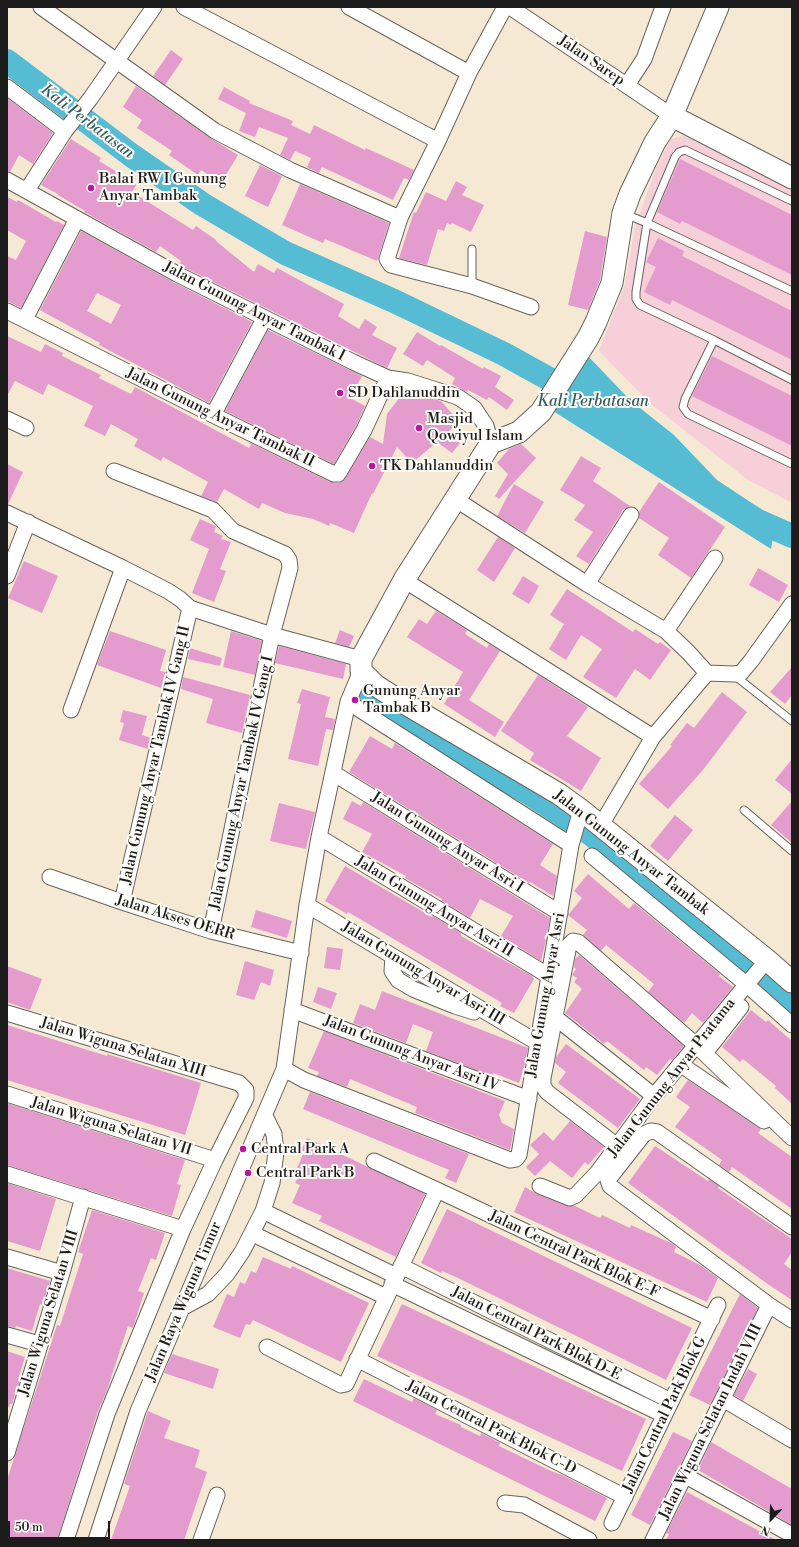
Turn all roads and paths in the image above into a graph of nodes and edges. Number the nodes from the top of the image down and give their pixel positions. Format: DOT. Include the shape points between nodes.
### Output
graph roads {
  1 [pos="41,7"];
  2 [pos="154,7"];
  3 [pos="184,7"];
  4 [pos="348,7"];
  5 [pos="505,7"];
  6 [pos="510,7"];
  7 [pos="663,7"];
  8 [pos="718,7"];
  9 [pos="116,62"];
  10 [pos="643,64"];
  11 [pos="469,73"];
  12 [pos="627,85"];
  13 [pos="7,87"];
  14 [pos="646,94"];
  15 [pos="672,116"];
  16 [pos="67,129"];
  17 [pos="438,141"];
  18 [pos="792,178"];
  19 [pos="7,180"];
  20 [pos="27,190"];
  21 [pos="792,201"];
  22 [pos="623,213"];
  23 [pos="400,218"];
  24 [pos="77,219"];
  25 [pos="647,223"];
  26 [pos="472,249"];
  27 [pos="472,286"];
  28 [pos="792,291"];
  29 [pos="531,307"];
  30 [pos="7,311"];
  31 [pos="25,319"];
  32 [pos="264,319"];
  33 [pos="714,340"];
  34 [pos="388,378"];
  35 [pos="792,380"];
  36 [pos="212,415"];
  37 [pos="7,419"];
  38 [pos="26,428"];
  39 [pos="491,443"];
  40 [pos="792,464"];
  41 [pos="114,471"];
  42 [pos="455,499"];
  43 [pos="7,513"];
  44 [pos="631,515"];
  45 [pos="28,522"];
  46 [pos="715,558"];
  47 [pos="123,568"];
  48 [pos="8,571"];
  49 [pos="404,580"];
  50 [pos="587,584"];
  51 [pos="792,604"];
  52 [pos="190,608"];
  53 [pos="666,631"];
  54 [pos="272,635"];
  55 [pos="361,665"];
  56 [pos="706,673"];
  57 [pos="734,674"];
  58 [pos="348,702"];
  59 [pos="71,710"];
  60 [pos="792,721"];
  61 [pos="653,737"];
  62 [pos="334,773"];
  63 [pos="744,810"];
  64 [pos="579,816"];
  65 [pos="601,825"];
  66 [pos="319,837"];
  67 [pos="571,842"];
  68 [pos="792,850"];
  69 [pos="592,856"];
  70 [pos="50,877"];
  71 [pos="122,902"];
  72 [pos="307,905"];
  73 [pos="560,913"];
  74 [pos="211,931"];
  75 [pos="301,953"];
  76 [pos="549,976"];
  77 [pos="760,976"];
  78 [pos="792,982"];
  79 [pos="292,1010"];
  80 [pos="7,1013"];
  81 [pos="556,1018"];
  82 [pos="792,1025"];
  83 [pos="538,1043"];
  84 [pos="701,1049"];
  85 [pos="680,1064"];
  86 [pos="284,1069"];
  87 [pos="239,1083"];
  88 [pos="7,1094"];
  89 [pos="654,1096"];
  90 [pos="529,1099"];
  91 [pos="265,1116"];
  92 [pos="792,1138"];
  93 [pos="617,1146"];
  94 [pos="215,1160"];
  95 [pos="374,1161"];
  96 [pos="7,1174"];
  97 [pos="540,1186"];
  98 [pos="436,1190"];
  99 [pos="83,1197"];
  100 [pos="263,1211"];
  101 [pos="792,1228"];
  102 [pos="183,1229"];
  103 [pos="253,1234"];
  104 [pos="7,1257"];
  105 [pos="62,1273"];
  106 [pos="397,1276"];
  107 [pos="386,1298"];
  108 [pos="770,1305"];
  109 [pos="182,1308"];
  110 [pos="715,1312"];
  111 [pos="792,1320"];
  112 [pos="7,1335"];
  113 [pos="39,1344"];
  114 [pos="267,1347"];
  115 [pos="357,1359"];
  116 [pos="723,1399"];
  117 [pos="671,1401"];
  118 [pos="664,1415"];
  119 [pos="12,1419"];
  120 [pos="792,1440"];
  121 [pos="7,1453"];
  122 [pos="686,1476"];
  123 [pos="217,1495"];
  124 [pos="625,1497"];
  125 [pos="505,1503"];
  126 [pos="612,1523"];
  127 [pos="792,1535"];
  128 [pos="66,1540"];
  129 [pos="96,1540"];
  130 [pos="201,1540"];
  131 [pos="589,1540"];
  132 [pos="653,1540"];
  1 -- 9 [label="street"];
  2 -- 9 [label="street"];
  3 -- 17 [label="street"];
  4 -- 11 [label="street"];
  5 -- 11 [label="street"];
  6 -- 12 [label="street, Jalan Sarep"];
  7 -- 10 [label="street"];
  8 -- 15 [label="street"];
  9 -- 16 [label="street"];
  9 -- 23 [label="street" via="215,132 290,170"];
  10 -- 12 [label="street"];
  10 -- 14 [label="street"];
  11 -- 17 [label="street"];
  12 -- 14 [label="street, Jalan Sarep"];
  13 -- 16 [label="street"];
  14 -- 15 [label="street, Jalan Sarep"];
  15 -- 18 [label="street"];
  15 -- 22 [label="street" via="642,166"];
  16 -- 20 [label="street"];
  17 -- 23 [label="street"];
  19 -- 20 [label="street, Jalan Gunung Anyar Tambak I"];
  20 -- 24 [label="street, Jalan Gunung Anyar Tambak I"];
  21 -- 25 [label="lane" via="685,150 675,157"];
  22 -- 25 [label="lane"];
  22 -- 39 [label="street" via="612,282 588,338 541,412 519,432"];
  23 -- 27 [label="street" via="387,256 391,265"];
  24 -- 31 [label="street"];
  24 -- 32 [label="street, Jalan Gunung Anyar Tambak I"];
  25 -- 28 [label="lane"];
  25 -- 33 [label="lane" via="636,299 640,305"];
  26 -- 27 [label="lane"];
  27 -- 29 [label="street"];
  30 -- 31 [label="street, Jalan Gunung Anyar Tambak II"];
  31 -- 36 [label="street, Jalan Gunung Anyar Tambak II"];
  32 -- 34 [label="street, Jalan Gunung Anyar Tambak I"];
  32 -- 36 [label="street"];
  33 -- 35 [label="lane"];
  33 -- 40 [label="lane" via="683,407 688,414"];
  34 -- 36 [label="street, Jalan Gunung Anyar Tambak II" via="364,430 338,474"];
  34 -- 39 [label="street, Jalan Gunung Anyar Tambak I" via="408,381 458,397 474,408 486,426"];
  37 -- 38 [label="street"];
  39 -- 42 [label="street"];
  41 -- 54 [label="street, Jalan Gunung Anyar Tambak IV Gang I" via="205,506 219,515 234,531 285,554 290,568"];
  42 -- 49 [label="street"];
  42 -- 50 [label="street"];
  43 -- 45 [label="street"];
  44 -- 50 [label="street"];
  45 -- 47 [label="street"];
  45 -- 48 [label="street"];
  46 -- 53 [label="street"];
  47 -- 52 [label="street" via="168,591"];
  47 -- 59 [label="street"];
  49 -- 55 [label="street"];
  49 -- 61 [label="street"];
  50 -- 53 [label="street"];
  51 -- 57 [label="street" via="751,661 741,673"];
  52 -- 54 [label="street"];
  52 -- 71 [label="street, Jalan Gunung Anyar Tambak IV Gang II"];
  53 -- 56 [label="street"];
  54 -- 55 [label="street"];
  54 -- 74 [label="street, Jalan Gunung Anyar Tambak IV Gang I"];
  55 -- 58 [label="street, Jalan Raya Wiguna Timur"];
  55 -- 64 [label="street, Jalan Gunung Anyar Tambak" via="375,685 559,794"];
  56 -- 57 [label="street"];
  56 -- 61 [label="street"];
  57 -- 60 [label="lane"];
  58 -- 62 [label="street, Jalan Raya Wiguna Timur"];
  58 -- 67 [label="street"];
  61 -- 65 [label="street"];
  62 -- 66 [label="street, Jalan Raya Wiguna Timur"];
  62 -- 73 [label="street, Jalan Gunung Anyar Asri I"];
  63 -- 68 [label="lane"];
  64 -- 65 [label="street, Jalan Gunung Anyar Tambak"];
  64 -- 67 [label="street, Jalan Gunung Anyar Asri"];
  65 -- 77 [label="street, Jalan Gunung Anyar Tambak"];
  66 -- 72 [label="street, Jalan Raya Wiguna Timur"];
  66 -- 76 [label="street, Jalan Gunung Anyar Asri II"];
  67 -- 73 [label="street, Jalan Gunung Anyar Asri"];
  69 -- 77 [label="street"];
  70 -- 71 [label="street, Jalan Akses OERR"];
  71 -- 74 [label="street, Jalan Akses OERR"];
  72 -- 75 [label="street, Jalan Raya Wiguna Timur"];
  72 -- 83 [label="street, Jalan Gunung Anyar Asri III"];
  73 -- 76 [label="street, Jalan Gunung Anyar Asri"];
  74 -- 75 [label="street, Jalan Akses OERR"];
  75 -- 79 [label="street, Jalan Raya Wiguna Timur"];
  76 -- 83 [label="street, Jalan Gunung Anyar Asri"];
  77 -- 78 [label="street, Jalan Gunung Anyar Tambak"];
  77 -- 82 [label="street"];
  77 -- 84 [label="street, Jalan Gunung Anyar Pratama"];
  79 -- 86 [label="street, Jalan Raya Wiguna Timur"];
  79 -- 90 [label="street, Jalan Gunung Anyar Asri IV"];
  80 -- 87 [label="street, Jalan Wiguna Selatan XIII"];
  81 -- 84 [label="street" via="569,945 578,942"];
  81 -- 89 [label="street"];
  81 -- 93 [label="street" via="543,1086 547,1092"];
  83 -- 90 [label="street, Jalan Gunung Anyar Asri"];
  84 -- 85 [label="street, Jalan Gunung Anyar Pratama"];
  84 -- 92 [label="street"];
  85 -- 89 [label="street, Jalan Gunung Anyar Pratama"];
  85 -- 92 [label="street"];
  86 -- 90 [label="street, Jalan Gunung Anyar Asri" via="304,1080 510,1160 516,1159 519,1155"];
  86 -- 91 [label="street, Jalan Raya Wiguna Timur"];
  87 -- 94 [label="street, Jalan Raya Wiguna Timur" via="246,1090 246,1098"];
  88 -- 94 [label="street, Jalan Wiguna Selatan VII"];
  89 -- 93 [label="street, Jalan Gunung Anyar Pratama"];
  91 -- 100 [label="street" via="274,1134 276,1152 272,1183"];
  91 -- 109 [label="street, Jalan Raya Wiguna Timur"];
  93 -- 97 [label="street, Jalan Gunung Anyar Pratama" via="597,1174 576,1195 570,1198"];
  94 -- 102 [label="street, Jalan Raya Wiguna Timur"];
  95 -- 98 [label="street, Jalan Central Park Blok E-F"];
  96 -- 99 [label="street"];
  98 -- 106 [label="street"];
  98 -- 110 [label="street, Jalan Central Park Blok E-F"];
  99 -- 102 [label="street"];
  99 -- 105 [label="street, Jalan Wiguna Selatan VIII"];
  100 -- 103 [label="street"];
  100 -- 106 [label="street"];
  101 -- 108 [label="street" via="657,1132 644,1134 608,1180 608,1183"];
  102 -- 128 [label="street, Jalan Raya Wiguna Timur" via="107,1414"];
  103 -- 107 [label="street"];
  103 -- 109 [label="street" via="227,1274 208,1294"];
  104 -- 105 [label="street"];
  105 -- 113 [label="street, Jalan Wiguna Selatan VIII"];
  106 -- 107 [label="street"];
  106 -- 117 [label="street, Jalan Central Park Blok D-E"];
  106 -- 118 [label="street, Jalan Central Park Blok D-E"];
  107 -- 115 [label="street"];
  108 -- 111 [label="street"];
  108 -- 116 [label="street, Jalan Wiguna Selatan Indah VIII"];
  109 -- 129 [label="street, Jalan Raya Wiguna Timur" via="138,1411"];
  110 -- 117 [label="street, Jalan Central Park Blok G"];
  112 -- 113 [label="street"];
  113 -- 119 [label="street, Jalan Wiguna Selatan VIII"];
  114 -- 115 [label="street" via="342,1385 346,1384"];
  115 -- 124 [label="street, Jalan Central Park Blok C-D"];
  116 -- 120 [label="street"];
  116 -- 122 [label="street, Jalan Wiguna Selatan Indah VIII"];
  117 -- 118 [label="street, Jalan Central Park Blok G"];
  118 -- 124 [label="street, Jalan Central Park Blok G"];
  119 -- 121 [label="street, Jalan Wiguna Selatan VIII"];
  122 -- 127 [label="street"];
  122 -- 132 [label="street, Jalan Wiguna Selatan Indah VIII"];
  123 -- 130 [label="street"];
  124 -- 126 [label="street, Jalan Central Park Blok G"];
  125 -- 131 [label="street" via="524,1505"];
}
